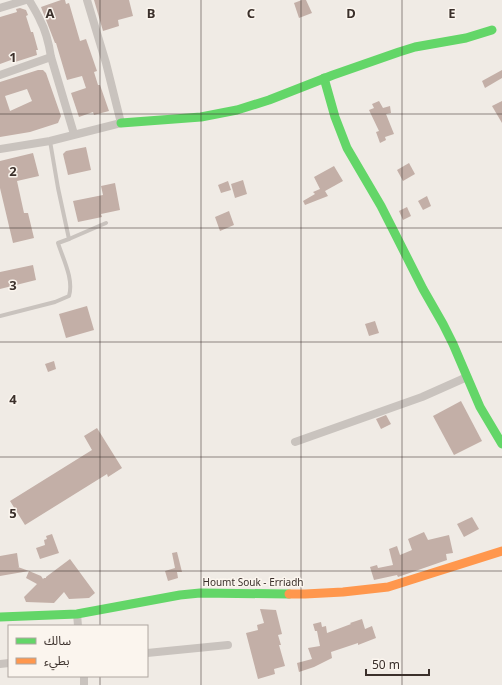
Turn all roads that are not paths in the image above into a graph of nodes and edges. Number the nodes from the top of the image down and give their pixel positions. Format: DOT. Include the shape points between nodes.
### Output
graph roads {
  1 [pos="26,0"];
  2 [pos="29,0"];
  3 [pos="87,0"];
  4 [pos="0,8"];
  5 [pos="492,30"];
  6 [pos="51,57"];
  7 [pos="0,75"];
  8 [pos="324,78"];
  9 [pos="121,123"];
  10 [pos="74,134"];
  11 [pos="50,141"];
  12 [pos="0,149"];
  13 [pos="106,223"];
  14 [pos="69,239"];
  15 [pos="0,316"];
  16 [pos="467,378"];
  17 [pos="295,442"];
  18 [pos="502,444"];
  19 [pos="502,552"];
  20 [pos="77,614"];
  21 [pos="0,617"];
  22 [pos="78,625"];
  23 [pos="228,645"];
  24 [pos="148,653"];
  1 -- 4 [label="street"];
  2 -- 6 [label="street" via="44,30"];
  3 -- 9 [label="street"];
  5 -- 8 [label="street" via="466,38 415,47"];
  6 -- 7 [label="street"];
  6 -- 10 [label="street"];
  8 -- 9 [label="street" via="237,110 201,117"];
  8 -- 16 [label="street" via="347,148 453,344"];
  9 -- 10 [label="street"];
  10 -- 11 [label="street"];
  11 -- 12 [label="street"];
  11 -- 14 [label="lane"];
  13 -- 14 [label="lane"];
  14 -- 15 [label="lane" via="58,243 71,288 69,296"];
  16 -- 17 [label="street" via="422,398"];
  16 -- 18 [label="street" via="480,407"];
  19 -- 20 [label="street, Houmt Souk - Erriadh" via="388,587 305,594 200,593"];
  20 -- 21 [label="street, Houmt Souk - Erriadh"];
  20 -- 22 [label="street"];
  23 -- 24 [label="street"];
}
